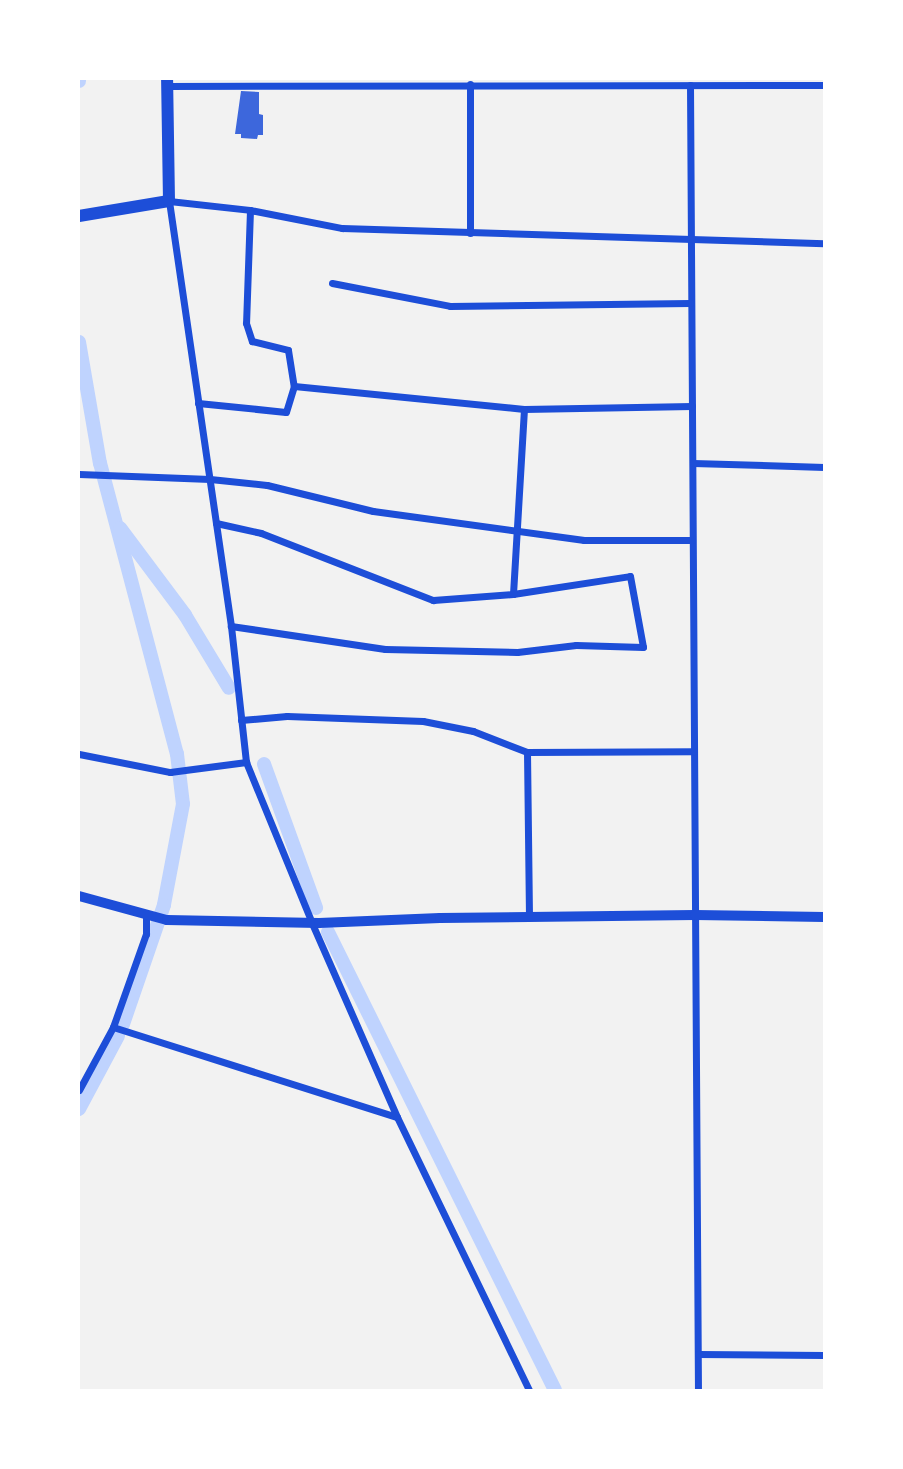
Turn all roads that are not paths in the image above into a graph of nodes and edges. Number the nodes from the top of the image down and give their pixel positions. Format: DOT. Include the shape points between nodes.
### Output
graph roads {
  1 [pos="167,82"];
  2 [pos="470,84"];
  3 [pos="690,85"];
  4 [pos="824,85"];
  5 [pos="169,201"];
  6 [pos="250,210"];
  7 [pos="79,216"];
  8 [pos="470,233"];
  9 [pos="689,240"];
  10 [pos="824,243"];
  11 [pos="332,283"];
  12 [pos="690,303"];
  13 [pos="294,386"];
  14 [pos="198,403"];
  15 [pos="692,406"];
  16 [pos="524,409"];
  17 [pos="693,463"];
  18 [pos="824,467"];
  19 [pos="79,474"];
  20 [pos="210,479"];
  21 [pos="216,523"];
  22 [pos="516,530"];
  23 [pos="692,540"];
  24 [pos="513,594"];
  25 [pos="231,626"];
  26 [pos="242,720"];
  27 [pos="694,751"];
  28 [pos="527,752"];
  29 [pos="79,754"];
  30 [pos="246,762"];
  31 [pos="79,896"];
  32 [pos="695,915"];
  33 [pos="150,916"];
  34 [pos="529,917"];
  35 [pos="824,917"];
  36 [pos="315,923"];
  37 [pos="113,1027"];
  38 [pos="79,1090"];
  39 [pos="397,1117"];
  40 [pos="698,1354"];
  41 [pos="824,1355"];
  42 [pos="529,1390"];
  43 [pos="698,1390"];
  1 -- 2 [label="street"];
  1 -- 5 [label="main road"];
  2 -- 3 [label="street"];
  2 -- 8 [label="street"];
  3 -- 4 [label="street"];
  3 -- 9 [label="street"];
  5 -- 6 [label="street"];
  5 -- 7 [label="main road"];
  5 -- 14 [label="street"];
  6 -- 8 [label="street" via="342,228"];
  6 -- 13 [label="street" via="246,323 252,341 288,351"];
  8 -- 9 [label="street"];
  9 -- 10 [label="street"];
  9 -- 12 [label="street"];
  11 -- 12 [label="street" via="450,306"];
  12 -- 15 [label="street"];
  13 -- 14 [label="street" via="286,412"];
  13 -- 16 [label="street"];
  14 -- 20 [label="street"];
  15 -- 16 [label="street"];
  15 -- 17 [label="street"];
  16 -- 22 [label="street"];
  17 -- 18 [label="street"];
  17 -- 23 [label="street"];
  19 -- 20 [label="street"];
  20 -- 21 [label="street"];
  20 -- 22 [label="street" via="267,485 373,511"];
  21 -- 24 [label="street" via="261,533 433,600"];
  21 -- 25 [label="street"];
  22 -- 23 [label="street" via="584,540"];
  22 -- 24 [label="street"];
  23 -- 27 [label="street"];
  24 -- 25 [label="street" via="630,576 643,647 576,645 517,652 386,649"];
  25 -- 26 [label="street"];
  26 -- 28 [label="street" via="287,716 423,721 472,731"];
  26 -- 30 [label="street"];
  27 -- 28 [label="street"];
  27 -- 32 [label="street"];
  28 -- 34 [label="street"];
  29 -- 30 [label="street" via="170,772"];
  30 -- 36 [label="street"];
  31 -- 33 [label="street"];
  32 -- 34 [label="street"];
  32 -- 35 [label="street"];
  32 -- 40 [label="street"];
  33 -- 36 [label="street"];
  33 -- 37 [label="street"];
  34 -- 36 [label="street"];
  36 -- 39 [label="street"];
  37 -- 38 [label="street"];
  37 -- 39 [label="street"];
  39 -- 42 [label="street"];
  40 -- 41 [label="street"];
  40 -- 43 [label="street"];
}
